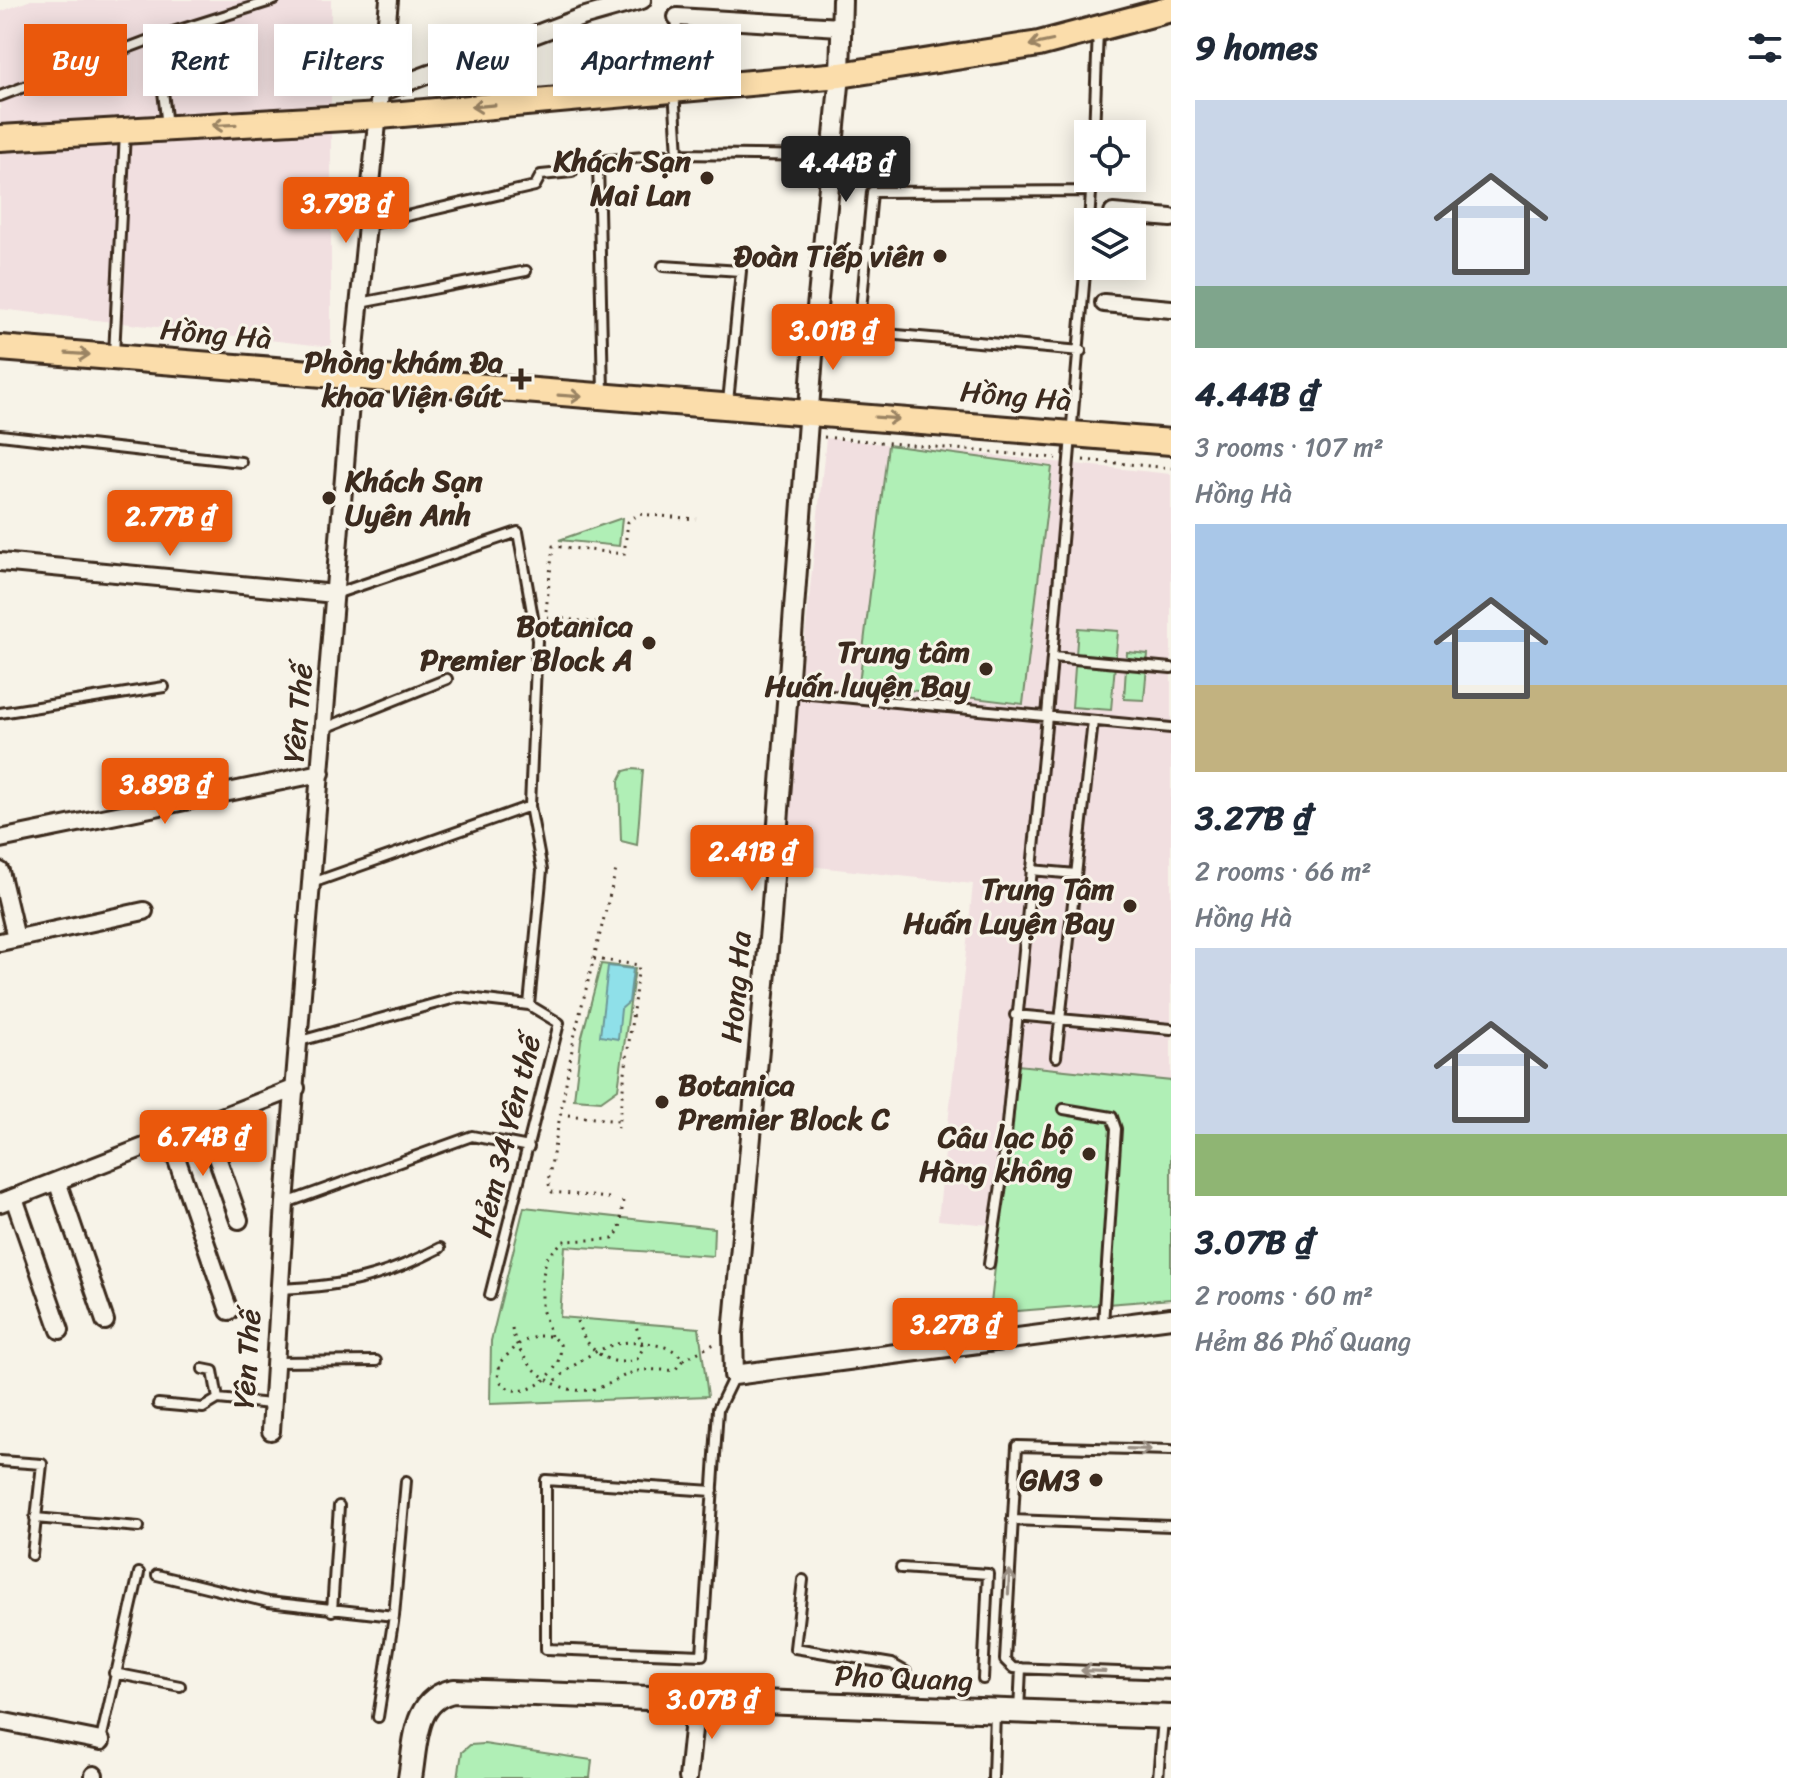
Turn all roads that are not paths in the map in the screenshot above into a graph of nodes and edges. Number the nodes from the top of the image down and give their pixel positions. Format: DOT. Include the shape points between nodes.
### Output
graph roads {
  1 [pos="274,0"];
  2 [pos="389,0"];
  3 [pos="642,0"];
  4 [pos="842,0"];
  5 [pos="1171,9"];
  6 [pos="677,17"];
  7 [pos="198,24"];
  8 [pos="677,24"];
  9 [pos="840,27"];
  10 [pos="1098,29"];
  11 [pos="143,42"];
  12 [pos="840,75"];
  13 [pos="741,83"];
  14 [pos="553,95"];
  15 [pos="0,96"];
  16 [pos="163,96"];
  17 [pos="674,96"];
  18 [pos="380,104"];
  19 [pos="1095,120"];
  20 [pos="167,128"];
  21 [pos="125,132"];
  22 [pos="0,138"];
  23 [pos="678,154"];
  24 [pos="829,156"];
  25 [pos="572,172"];
  26 [pos="1074,191"];
  27 [pos="1146,216"];
  28 [pos="1171,218"];
  29 [pos="368,225"];
  30 [pos="663,266"];
  31 [pos="526,271"];
  32 [pos="1085,280"];
  33 [pos="360,303"];
  34 [pos="1104,303"];
  35 [pos="1171,309"];
  36 [pos="815,328"];
  37 [pos="859,332"];
  38 [pos="0,348"];
  39 [pos="1081,351"];
  40 [pos="114,357"];
  41 [pos="352,379"];
  42 [pos="604,399"];
  43 [pos="728,407"];
  44 [pos="808,424"];
  45 [pos="1073,432"];
  46 [pos="0,435"];
  47 [pos="1171,442"];
  48 [pos="241,462"];
  49 [pos="0,562"];
  50 [pos="335,594"];
  51 [pos="1053,657"];
  52 [pos="1171,668"];
  53 [pos="447,679"];
  54 [pos="164,687"];
  55 [pos="789,692"];
  56 [pos="0,713"];
  57 [pos="1047,716"];
  58 [pos="1093,721"];
  59 [pos="325,728"];
  60 [pos="1171,728"];
  61 [pos="321,773"];
  62 [pos="530,806"];
  63 [pos="0,839"];
  64 [pos="1031,870"];
  65 [pos="0,871"];
  66 [pos="1076,874"];
  67 [pos="312,883"];
  68 [pos="144,911"];
  69 [pos="8,940"];
  70 [pos="529,1005"];
  71 [pos="1015,1015"];
  72 [pos="1060,1020"];
  73 [pos="1171,1029"];
  74 [pos="300,1041"];
  75 [pos="1056,1057"];
  76 [pos="296,1088"];
  77 [pos="1064,1109"];
  78 [pos="205,1123"];
  79 [pos="169,1137"];
  80 [pos="529,1147"];
  81 [pos="57,1181"];
  82 [pos="7,1200"];
  83 [pos="285,1203"];
  84 [pos="239,1220"];
  85 [pos="440,1248"];
  86 [pos="989,1264"];
  87 [pos="280,1289"];
  88 [pos="490,1295"];
  89 [pos="229,1311"];
  90 [pos="1171,1318"];
  91 [pos="105,1321"];
  92 [pos="1103,1324"];
  93 [pos="60,1330"];
  94 [pos="376,1361"];
  95 [pos="275,1362"];
  96 [pos="203,1369"];
  97 [pos="734,1375"];
  98 [pos="218,1399"];
  99 [pos="158,1404"];
  100 [pos="271,1404"];
  101 [pos="271,1431"];
  102 [pos="1171,1450"];
  103 [pos="0,1461"];
  104 [pos="406,1481"];
  105 [pos="713,1491"];
  106 [pos="339,1506"];
  107 [pos="35,1518"];
  108 [pos="1012,1520"];
  109 [pos="1171,1526"];
  110 [pos="139,1527"];
  111 [pos="32,1555"];
  112 [pos="901,1568"];
  113 [pos="139,1573"];
  114 [pos="157,1575"];
  115 [pos="803,1580"];
  116 [pos="332,1611"];
  117 [pos="394,1616"];
  118 [pos="1021,1668"];
  119 [pos="906,1672"];
  120 [pos="114,1673"];
  121 [pos="1171,1674"];
  122 [pos="983,1679"];
  123 [pos="180,1686"];
  124 [pos="696,1700"];
  125 [pos="995,1711"];
  126 [pos="1019,1712"];
  127 [pos="378,1717"];
  128 [pos="1167,1717"];
  129 [pos="0,1721"];
  130 [pos="101,1741"];
  131 [pos="410,1778"];
  132 [pos="688,1778"];
  133 [pos="993,1778"];
  134 [pos="1158,1778"];
  1 -- 7 [label="lane"];
  2 -- 18 [label="street, Yên Thế"];
  3 -- 18 [label="street" via="582,17"];
  4 -- 9 [label="street"];
  5 -- 10 [label="main road"];
  6 -- 8 [label="lane"];
  6 -- 9 [label="street"];
  9 -- 12 [label="street"];
  10 -- 12 [label="main road, one-way" via="1039,44"];
  10 -- 19 [label="lane"];
  11 -- 15 [label="lane"];
  12 -- 13 [label="main road"];
  12 -- 24 [label="street"];
  14 -- 18 [label="main road, one-way"];
  16 -- 20 [label="lane"];
  17 -- 23 [label="lane"];
  18 -- 20 [label="main road, one-way"];
  18 -- 29 [label="street, Yên Thế"];
  20 -- 21 [label="main road"];
  21 -- 22 [label="main road"];
  21 -- 40 [label="lane"];
  23 -- 24 [label="lane"];
  23 -- 42 [label="lane" via="598,161"];
  24 -- 36 [label="street"];
  25 -- 29 [label="lane" via="541,175 535,186"];
  26 -- 37 [label="lane" via="872,192"];
  27 -- 28 [label="street"];
  29 -- 33 [label="street, Yên Thế"];
  30 -- 43 [label="lane" via="741,271"];
  31 -- 33 [label="lane"];
  32 -- 39 [label="lane"];
  33 -- 41 [label="street, Yên Thế"];
  34 -- 35 [label="street"];
  36 -- 37 [label="lane"];
  36 -- 44 [label="street"];
  37 -- 39 [label="lane"];
  38 -- 40 [label="main road, Hồng Hà, one-way"];
  39 -- 45 [label="lane"];
  40 -- 41 [label="main road, Hồng Hà"];
  41 -- 42 [label="main road, Hồng Hà, one-way"];
  41 -- 50 [label="street, Yên Thế"];
  42 -- 43 [label="main road, Hồng Hà"];
  43 -- 44 [label="main road, Hồng Hà"];
  44 -- 45 [label="main road, Hồng Hà, one-way"];
  44 -- 55 [label="street, Hong Ha"];
  45 -- 47 [label="main road, Hồng Hà"];
  45 -- 51 [label="lane"];
  46 -- 48 [label="lane"];
  49 -- 50 [label="street"];
  50 -- 59 [label="street, Yên Thế"];
  50 -- 62 [label="lane" via="518,532 537,640"];
  51 -- 52 [label="lane"];
  51 -- 57 [label="lane"];
  53 -- 59 [label="lane"];
  54 -- 56 [label="lane"];
  55 -- 57 [label="lane"];
  55 -- 97 [label="street, Hong Ha" via="734,1319"];
  57 -- 58 [label="lane"];
  57 -- 64 [label="lane"];
  58 -- 60 [label="lane"];
  58 -- 66 [label="lane"];
  59 -- 61 [label="street, Yên Thế"];
  61 -- 63 [label="street"];
  61 -- 67 [label="street, Yên Thế"];
  62 -- 67 [label="lane"];
  62 -- 70 [label="lane" via="542,870"];
  64 -- 66 [label="lane"];
  64 -- 71 [label="lane"];
  65 -- 69 [label="street"];
  66 -- 72 [label="lane"];
  67 -- 74 [label="street, Yên Thế"];
  68 -- 69 [label="street"];
  70 -- 74 [label="lane, Hẻm 34 Yên thế" via="459,997"];
  70 -- 80 [label="lane, Hẻm 34 Yên thế" via="559,1023"];
  71 -- 72 [label="lane"];
  71 -- 86 [label="lane"];
  72 -- 73 [label="lane"];
  72 -- 75 [label="lane"];
  74 -- 76 [label="street, Yên Thế"];
  76 -- 78 [label="street"];
  76 -- 83 [label="street, Yên Thế"];
  77 -- 92 [label="lane" via="1112,1117 1116,1129"];
  78 -- 79 [label="street"];
  78 -- 84 [label="street"];
  79 -- 81 [label="street"];
  79 -- 89 [label="street"];
  80 -- 83 [label="lane" via="472,1136"];
  80 -- 88 [label="lane, Hẻm 34 Yên thế"];
  81 -- 82 [label="street"];
  81 -- 91 [label="street"];
  82 -- 93 [label="street"];
  83 -- 87 [label="street, Yên Thế"];
  85 -- 87 [label="lane" via="394,1272 337,1286"];
  87 -- 95 [label="street, Yên Thế"];
  90 -- 92 [label="street"];
  92 -- 97 [label="street"];
  94 -- 95 [label="lane"];
  95 -- 100 [label="street, Yên Thế"];
  96 -- 98 [label="lane" via="213,1371"];
  97 -- 105 [label="lane" via="718,1409"];
  98 -- 99 [label="lane" via="203,1408"];
  98 -- 100 [label="lane"];
  100 -- 101 [label="street, Yên Thế"];
  108 -- 102 [label="lane, one-way" via="1017,1446"];
  103 -- 107 [label="lane" via="42,1464"];
  104 -- 117 [label="lane"];
  105 -- 105 [label="lane" via="546,1480 546,1649 702,1655"];
  106 -- 116 [label="lane"];
  107 -- 110 [label="lane"];
  107 -- 111 [label="lane"];
  108 -- 109 [label="lane"];
  118 -- 108 [label="lane, one-way" via="1009,1667 1005,1660"];
  112 -- 122 [label="lane" via="988,1574"];
  113 -- 120 [label="lane"];
  114 -- 116 [label="lane" via="268,1602"];
  115 -- 119 [label="lane" via="795,1648 892,1664"];
  116 -- 117 [label="lane"];
  117 -- 127 [label="lane"];
  121 -- 118 [label="lane, one-way"];
  118 -- 126 [label="lane"];
  120 -- 123 [label="lane"];
  120 -- 130 [label="lane"];
  124 -- 125 [label="main road, Pho Quang"];
  124 -- 131 [label="main road, Pho Quang" via="445,1693 421,1714"];
  124 -- 132 [label="street"];
  125 -- 126 [label="main road, Pho Quang"];
  125 -- 133 [label="lane"];
  126 -- 128 [label="main road, Pho Quang"];
  128 -- 134 [label="lane"];
  129 -- 130 [label="street"];
}
